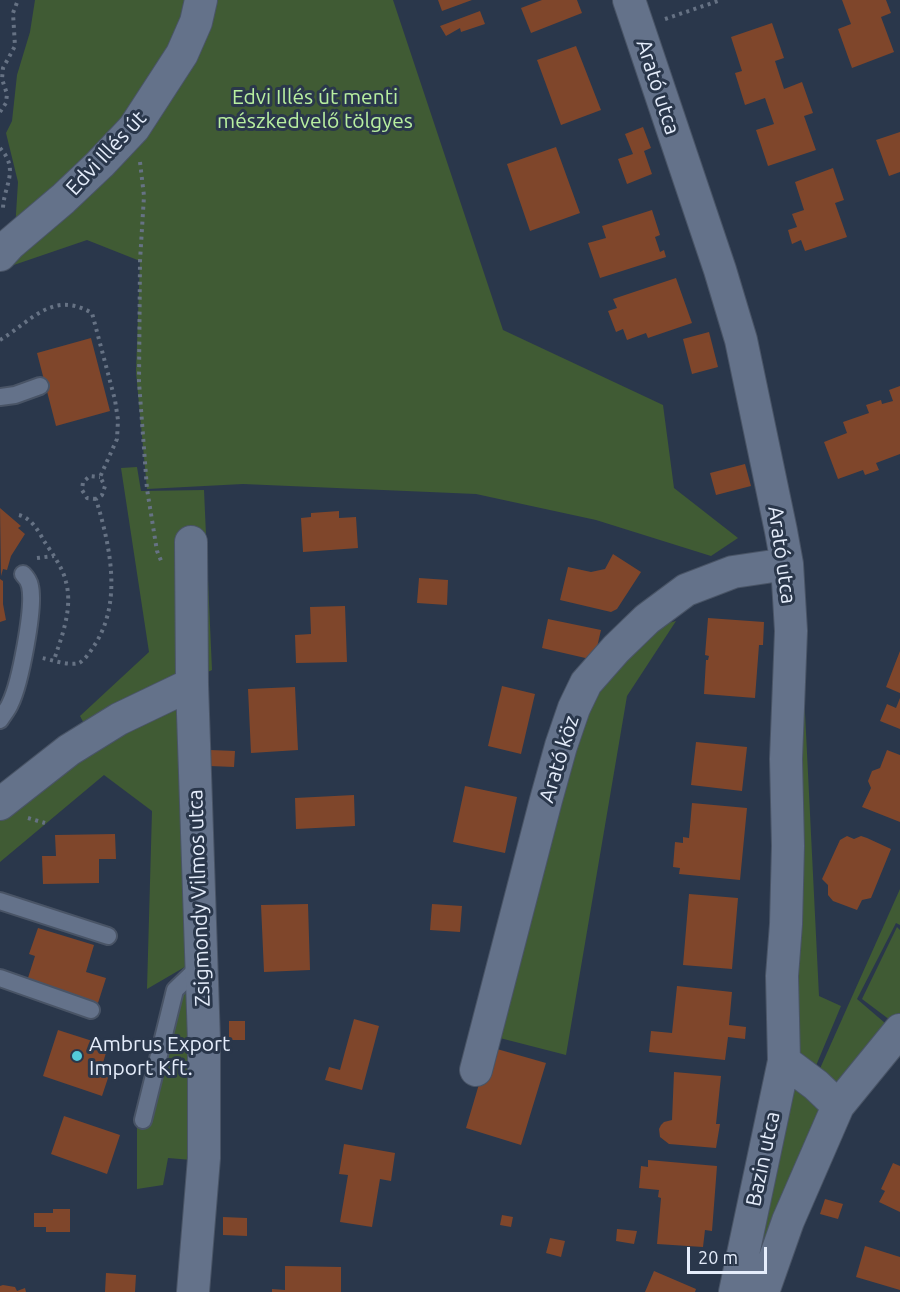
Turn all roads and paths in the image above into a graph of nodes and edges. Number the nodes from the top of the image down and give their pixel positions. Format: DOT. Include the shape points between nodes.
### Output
graph roads {
  1 [pos="18,0"];
  2 [pos="201,0"];
  3 [pos="721,0"];
  4 [pos="634,14"];
  5 [pos="0,112"];
  6 [pos="134,128"];
  7 [pos="0,148"];
  8 [pos="5,249"];
  9 [pos="0,340"];
  10 [pos="40,386"];
  11 [pos="0,397"];
  12 [pos="100,477"];
  13 [pos="96,499"];
  14 [pos="19,514"];
  15 [pos="191,542"];
  16 [pos="787,564"];
  17 [pos="165,572"];
  18 [pos="23,574"];
  19 [pos="24,653"];
  20 [pos="54,660"];
  21 [pos="192,684"];
  22 [pos="0,720"];
  23 [pos="0,804"];
  24 [pos="0,901"];
  25 [pos="108,936"];
  26 [pos="202,964"];
  27 [pos="0,978"];
  28 [pos="92,1010"];
  29 [pos="900,1030"];
  30 [pos="784,1061"];
  31 [pos="476,1070"];
  32 [pos="838,1106"];
  33 [pos="143,1120"];
  34 [pos="193,1292"];
  35 [pos="735,1292"];
  36 [pos="763,1292"];
  1 -- 5 [label="path" via="14,13 15,45 3,68 2,79 8,94"];
  2 -- 6 [label="street, Edvi Illés út" via="182,54"];
  3 -- 4 [label="path"];
  4 -- 16 [label="street, Arató utca" via="741,340"];
  6 -- 8 [label="street, Edvi Illés út" via="63,199"];
  6 -- 17 [label="path" via="144,196 139,372 142,443 157,551"];
  7 -- 8 [label="path" via="10,166 3,206"];
  9 -- 12 [label="path" via="40,311 56,305 78,305 92,313 118,420 117,440"];
  10 -- 11 [label="lane"];
  12 -- 13 [label="path" via="105,486"];
  12 -- 13 [label="path" via="90,476 83,482 87,498"];
  13 -- 20 [label="path" via="112,574 108,618 82,662"];
  14 -- 20 [label="path" via="27,517 39,532 66,582 67,616"];
  15 -- 21 [label="street, Zsigmondy Vilmos utca"];
  16 -- 30 [label="street, Arató utca" via="791,631 782,975"];
  16 -- 31 [label="street, Arató köz" via="733,572 686,590 647,619 586,683 552,779"];
  18 -- 19 [label="lane" via="30,584 31,600"];
  19 -- 20 [label="path"];
  19 -- 22 [label="lane" via="10,704"];
  21 -- 23 [label="street" via="119,719 69,750"];
  21 -- 26 [label="street, Zsigmondy Vilmos utca"];
  24 -- 25 [label="lane"];
  26 -- 33 [label="lane" via="175,990"];
  26 -- 34 [label="street, Zsigmondy Vilmos utca" via="204,1158"];
  27 -- 28 [label="lane"];
  29 -- 32 [label="street"];
  30 -- 32 [label="street"];
  30 -- 35 [label="street, Bazin utca"];
  32 -- 36 [label="street" via="788,1221"];
}
